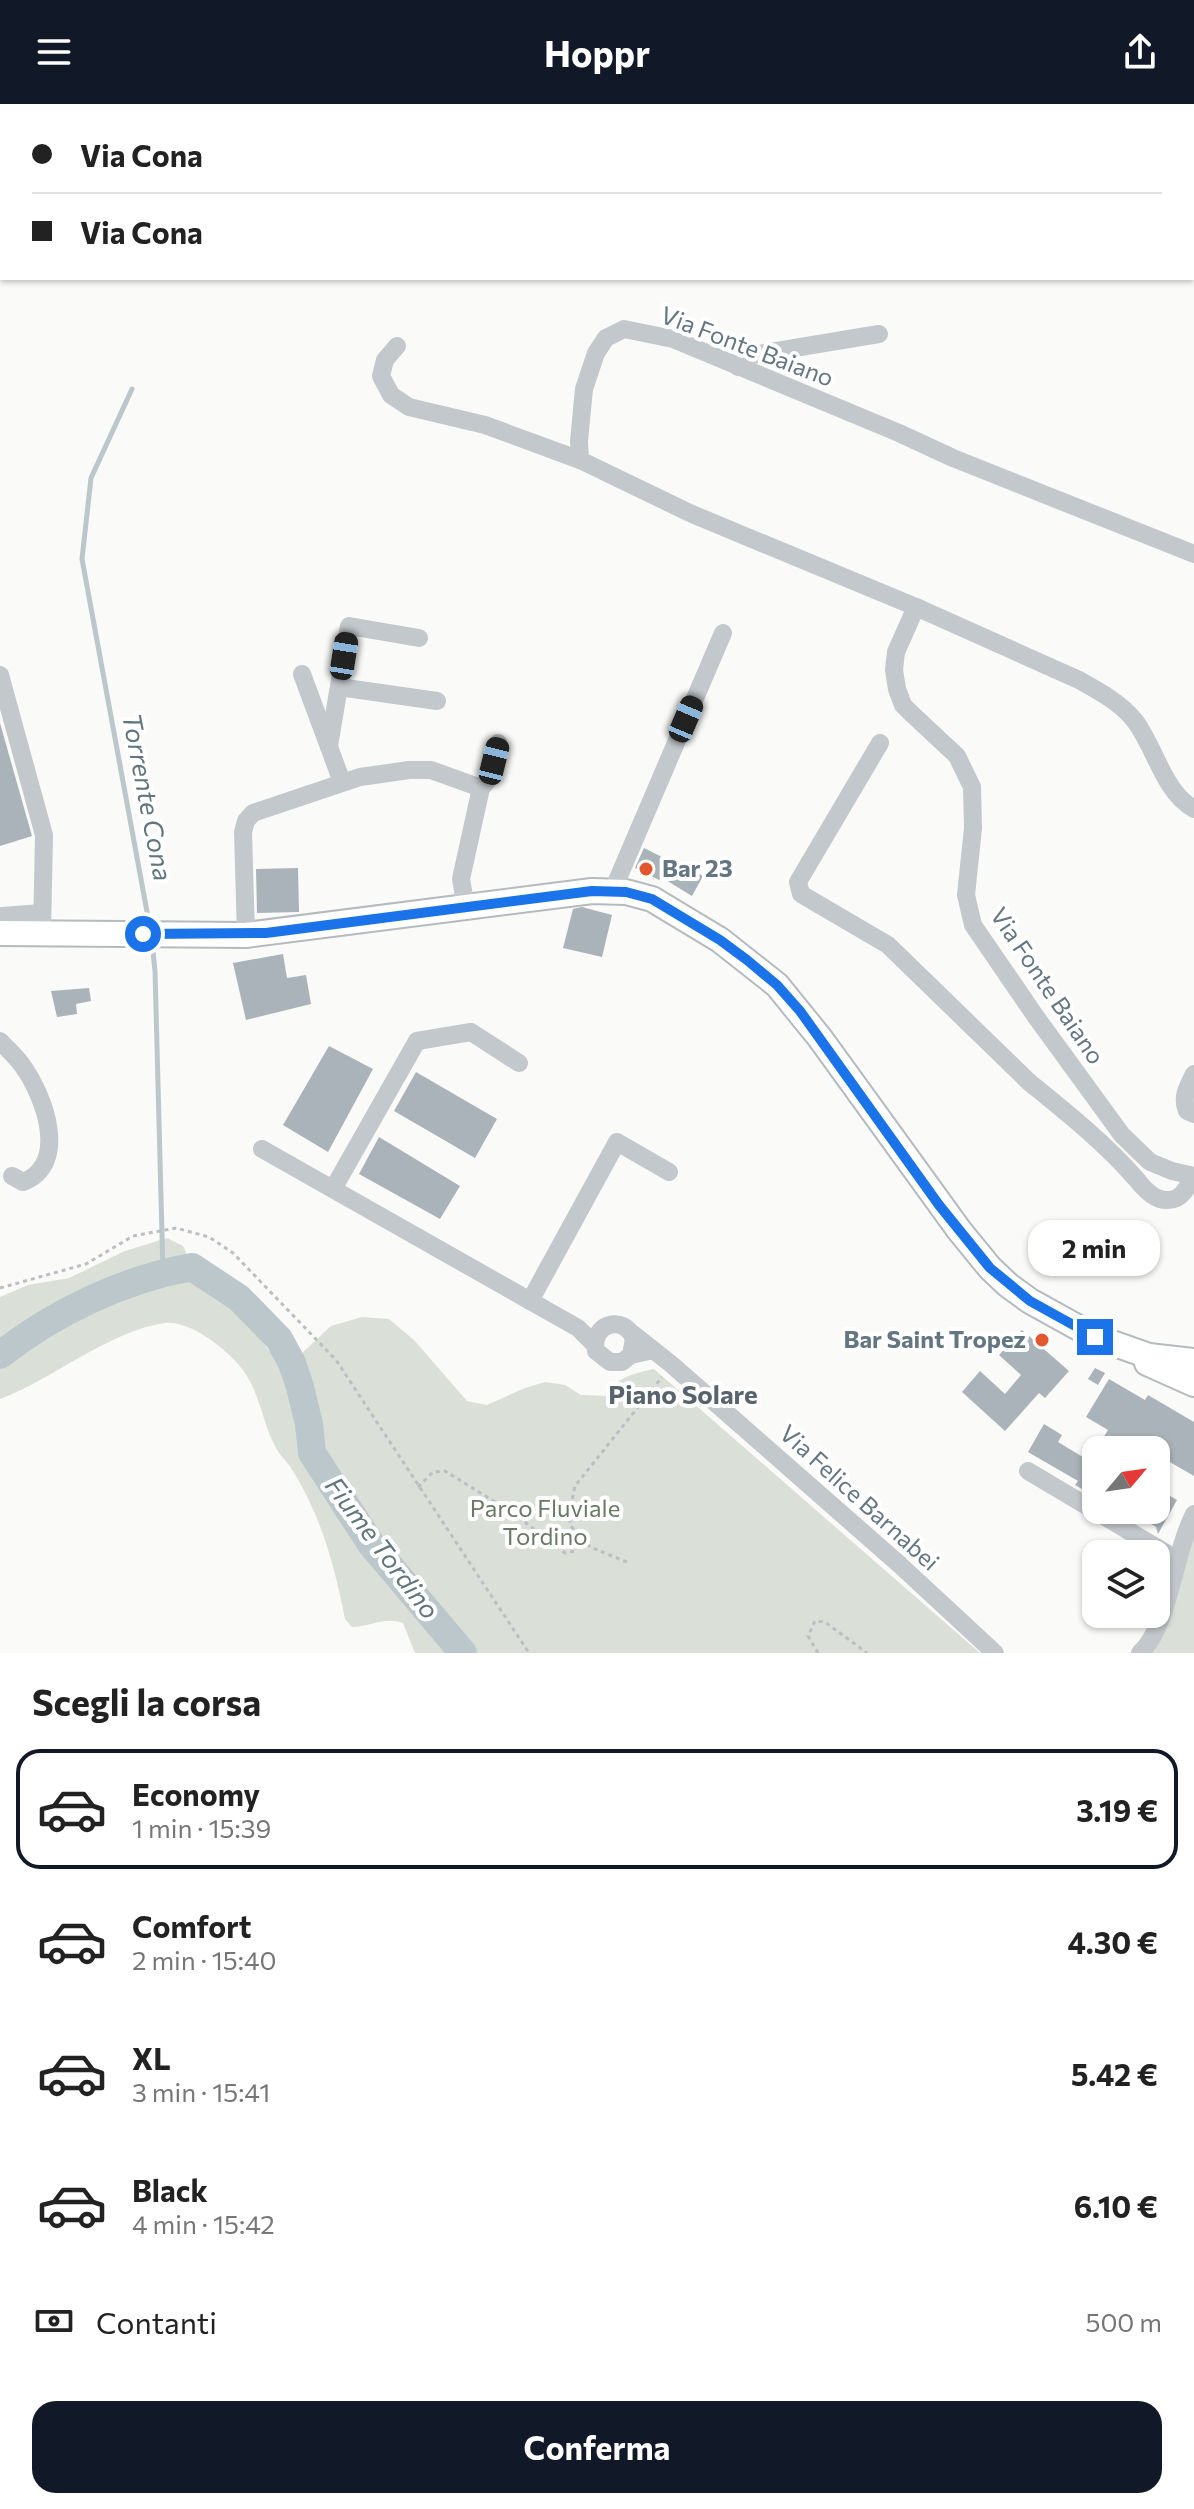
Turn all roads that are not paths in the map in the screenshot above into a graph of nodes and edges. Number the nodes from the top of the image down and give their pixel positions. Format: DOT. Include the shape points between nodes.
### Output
graph roads {
  1 [pos="879,334"];
  2 [pos="397,346"];
  3 [pos="738,367"];
  4 [pos="580,460"];
  5 [pos="1194,554"];
  6 [pos="916,607"];
  7 [pos="723,633"];
  8 [pos="419,638"];
  9 [pos="0,673"];
  10 [pos="302,674"];
  11 [pos="339,687"];
  12 [pos="437,701"];
  13 [pos="498,743"];
  14 [pos="880,743"];
  15 [pos="329,746"];
  16 [pos="342,782"];
  17 [pos="481,788"];
  18 [pos="1194,809"];
  19 [pos="613,890"];
  20 [pos="466,908"];
  21 [pos="2,924"];
  22 [pos="49,926"];
  23 [pos="240,935"];
  24 [pos="0,1041"];
  25 [pos="519,1063"];
  26 [pos="1194,1074"];
  27 [pos="1194,1114"];
  28 [pos="262,1149"];
  29 [pos="669,1172"];
  30 [pos="12,1176"];
  31 [pos="1193,1176"];
  32 [pos="333,1189"];
  33 [pos="530,1301"];
  34 [pos="633,1334"];
  35 [pos="597,1338"];
  36 [pos="1125,1349"];
  37 [pos="653,1350"];
  38 [pos="631,1355"];
  39 [pos="1194,1361"];
  40 [pos="1194,1384"];
  41 [pos="1028,1471"];
  42 [pos="1194,1514"];
  43 [pos="1176,1559"];
  44 [pos="995,1653"];
  45 [pos="1140,1653"];
  1 -- 3 [label="street" via="752,355"];
  2 -- 4 [label="street" via="381,376 391,395 409,407 485,425"];
  3 -- 4 [label="street, Via Fonte Baiano" via="673,339 624,329 606,338 584,389"];
  3 -- 5 [label="street, Via Fonte Baiano"];
  4 -- 6 [label="street" via="692,514"];
  6 -- 18 [label="street" via="1103,694 1137,724 1174,792"];
  6 -- 31 [label="street, Via Fonte Baiano" via="896,652 897,689 903,705 957,756 972,787 966,895 973,925 1122,1135 1150,1162"];
  7 -- 19 [label="street"];
  8 -- 11 [label="street" via="349,626"];
  9 -- 22 [label="street" via="44,835"];
  10 -- 15 [label="street"];
  11 -- 12 [label="street"];
  11 -- 15 [label="street"];
  13 -- 17 [label="street" via="489,779"];
  14 -- 31 [label="street" via="798,882 801,894 888,945 1029,1082 1090,1131 1149,1193 1167,1201 1176,1198"];
  15 -- 16 [label="street"];
  16 -- 17 [label="street" via="423,770"];
  16 -- 23 [label="street" via="260,810 246,821"];
  17 -- 20 [label="street" via="461,879"];
  19 -- 20 [label="main road"];
  19 -- 36 [label="main road" via="652,899 720,940 777,985 990,1268 1030,1301"];
  20 -- 23 [label="main road"];
  21 -- 22 [label="main road"];
  22 -- 23 [label="main road"];
  24 -- 30 [label="street" via="38,1094 50,1149 46,1166 36,1177 23,1182"];
  25 -- 32 [label="street" via="471,1032 417,1041"];
  26 -- 27 [label="street" via="1184,1096 1187,1111"];
  28 -- 32 [label="street"];
  29 -- 33 [label="street" via="617,1142"];
  32 -- 33 [label="street"];
  33 -- 35 [label="street"];
  34 -- 35 [label="street" via="617,1323"];
  34 -- 37 [label="street, Via Felice Barnabei"];
  34 -- 38 [label="street"];
  35 -- 38 [label="street" via="600,1356 610,1362"];
  36 -- 39 [label="main road"];
  36 -- 40 [label="main road"];
  37 -- 38 [label="street"];
  37 -- 44 [label="street, Via Felice Barnabei"];
  41 -- 43 [label="street"];
  42 -- 43 [label="street"];
  43 -- 45 [label="street" via="1154,1636"];
}
